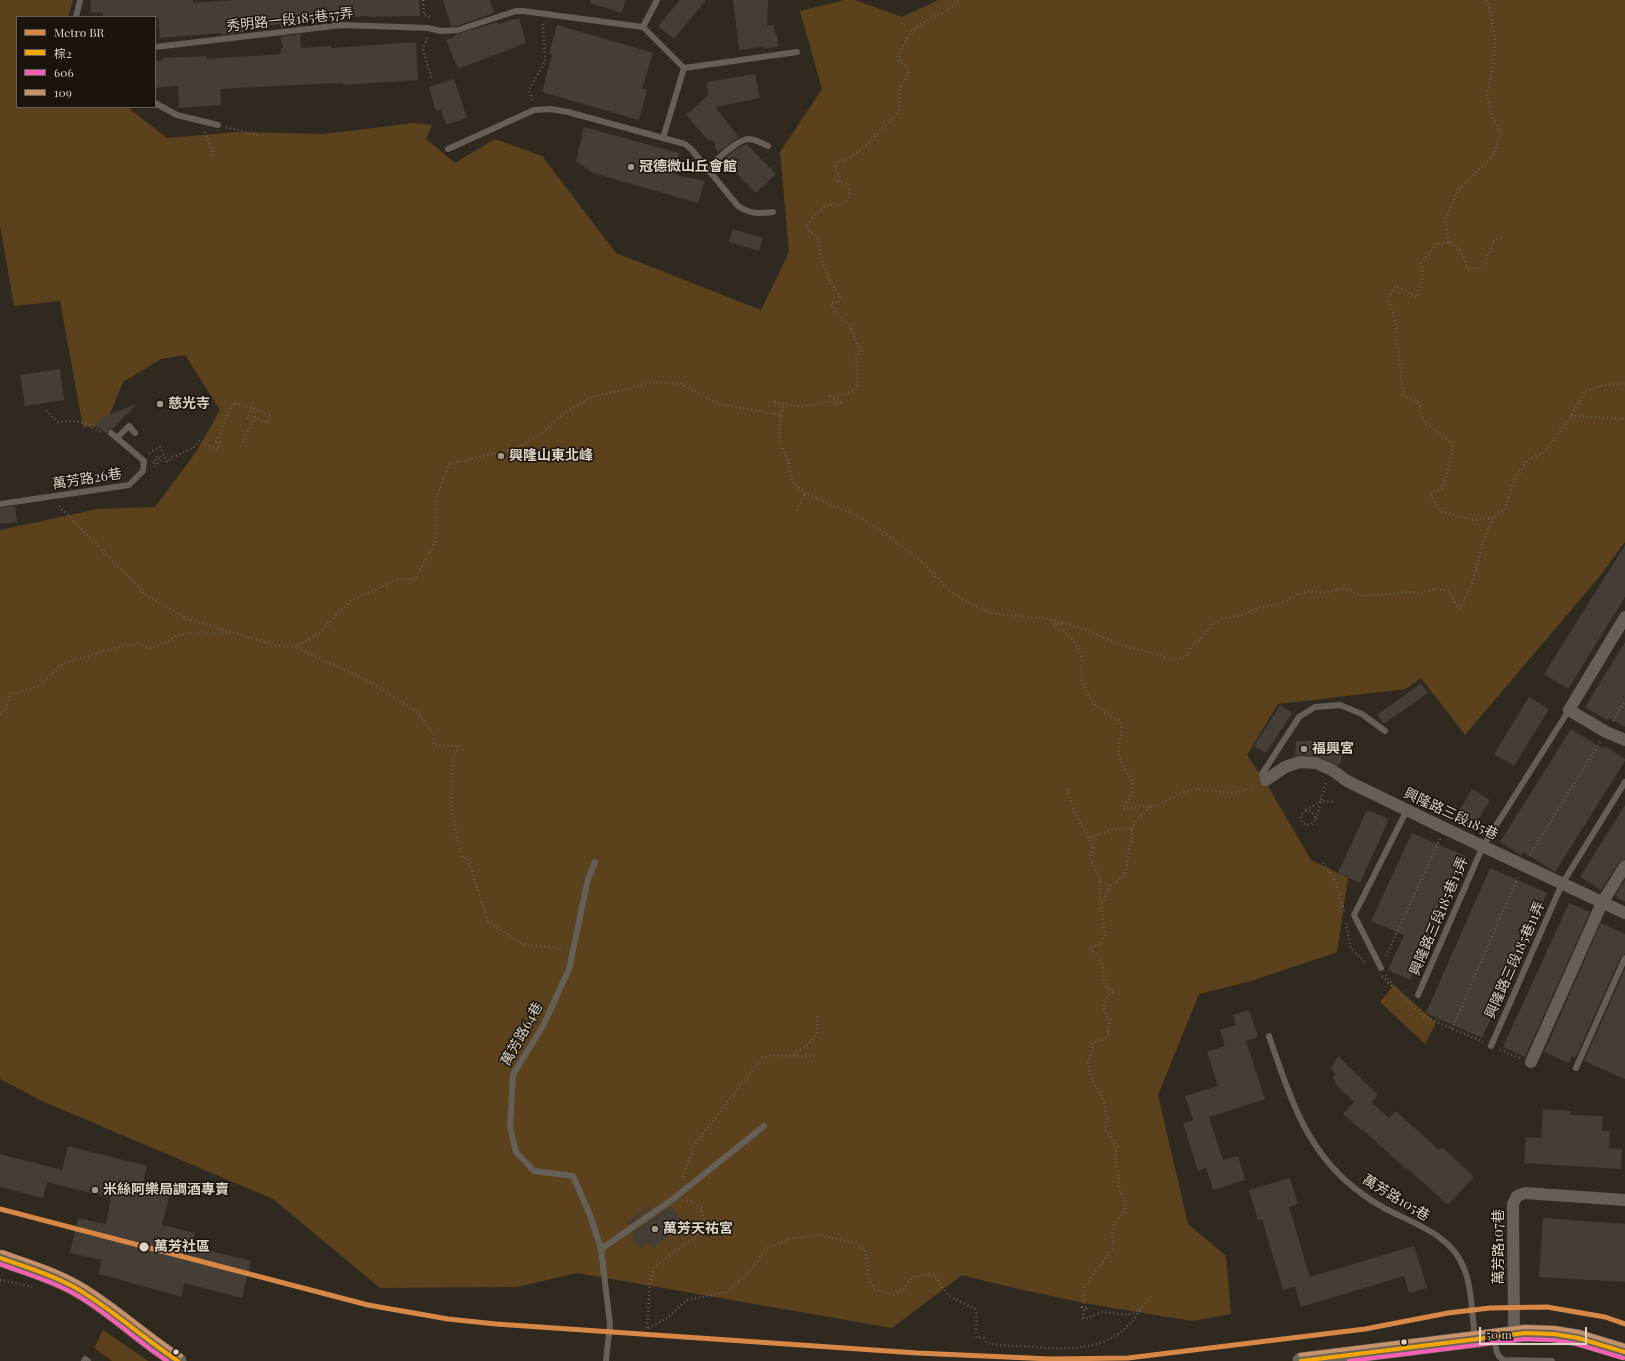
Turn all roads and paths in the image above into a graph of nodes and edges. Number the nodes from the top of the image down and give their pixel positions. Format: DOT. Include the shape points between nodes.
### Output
graph roads {
  1 [pos="80,0"];
  2 [pos="657,0"];
  3 [pos="959,0"];
  4 [pos="1487,1"];
  5 [pos="543,13"];
  6 [pos="76,16"];
  7 [pos="643,27"];
  8 [pos="156,47"];
  9 [pos="797,52"];
  10 [pos="684,68"];
  11 [pos="156,104"];
  12 [pos="534,110"];
  13 [pos="200,121"];
  14 [pos="218,125"];
  15 [pos="258,134"];
  16 [pos="663,138"];
  17 [pos="768,146"];
  18 [pos="448,149"];
  19 [pos="212,159"];
  20 [pos="706,168"];
  21 [pos="773,212"];
  22 [pos="1502,238"];
  23 [pos="1449,242"];
  24 [pos="1625,384"];
  25 [pos="253,408"];
  26 [pos="46,411"];
  27 [pos="781,415"];
  28 [pos="1571,416"];
  29 [pos="247,419"];
  30 [pos="1625,419"];
  31 [pos="111,433"];
  32 [pos="136,433"];
  33 [pos="117,438"];
  34 [pos="241,446"];
  35 [pos="154,450"];
  36 [pos="805,494"];
  37 [pos="50,496"];
  38 [pos="0,504"];
  39 [pos="796,510"];
  40 [pos="1493,518"];
  41 [pos="1625,617"];
  42 [pos="1062,622"];
  43 [pos="234,633"];
  44 [pos="296,647"];
  45 [pos="1569,710"];
  46 [pos="0,714"];
  47 [pos="1385,731"];
  48 [pos="1625,740"];
  49 [pos="1332,770"];
  50 [pos="1266,780"];
  51 [pos="1625,782"];
  52 [pos="1067,790"];
  53 [pos="1243,791"];
  54 [pos="1321,800"];
  55 [pos="1334,802"];
  56 [pos="1150,807"];
  57 [pos="1406,810"];
  58 [pos="1306,811"];
  59 [pos="1316,819"];
  60 [pos="1131,829"];
  61 [pos="1442,835"];
  62 [pos="1089,838"];
  63 [pos="1482,846"];
  64 [pos="595,862"];
  65 [pos="1625,866"];
  66 [pos="1562,884"];
  67 [pos="1602,903"];
  68 [pos="1101,906"];
  69 [pos="1625,913"];
  70 [pos="573,950"];
  71 [pos="1625,958"];
  72 [pos="1381,968"];
  73 [pos="1418,995"];
  74 [pos="818,1016"];
  75 [pos="1269,1036"];
  76 [pos="1491,1046"];
  77 [pos="793,1055"];
  78 [pos="815,1056"];
  79 [pos="1531,1062"];
  80 [pos="1576,1068"];
  81 [pos="764,1126"];
  82 [pos="689,1187"];
  83 [pos="673,1199"];
  84 [pos="1625,1200"];
  85 [pos="601,1249"];
  86 [pos="0,1258"];
  87 [pos="0,1280"];
  88 [pos="36,1288"];
  89 [pos="1151,1297"];
  90 [pos="1140,1310"];
  91 [pos="1514,1334"];
  92 [pos="1495,1337"];
  93 [pos="1475,1339"];
  94 [pos="1625,1352"];
  95 [pos="84,1361"];
  96 [pos="88,1361"];
  97 [pos="178,1361"];
  98 [pos="606,1361"];
  99 [pos="1301,1361"];
  100 [pos="1552,1361"];
  1 -- 6 [label="lane"];
  2 -- 7 [label="lane"];
  3 -- 27 [label="path" via="919,24 908,36 898,56 907,66 908,73 900,89 900,104 896,115 858,152 836,162 834,166 840,176 838,182 847,184 850,188 847,201 840,205 826,206 806,227 816,236 830,282 840,297 839,303 831,302 834,312 850,326 860,351 856,359 858,387 841,396 830,396 843,404 825,402 800,407 775,402 774,405 783,407"];
  4 -- 23 [label="path" via="1495,38 1487,95 1491,113 1500,132 1494,153 1457,192 1445,222"];
  5 -- 7 [label="lane, 秀明路一段185巷57弄"];
  5 -- 8 [label="lane, 秀明路一段185巷57弄" via="516,11 458,30 342,25"];
  5 -- 12 [label="path" via="545,62 529,90"];
  7 -- 10 [label="lane"];
  9 -- 10 [label="lane"];
  10 -- 16 [label="lane"];
  11 -- 13 [label="lane" via="177,115"];
  12 -- 16 [label="lane" via="568,112"];
  12 -- 18 [label="lane"];
  13 -- 14 [label="lane"];
  13 -- 19 [label="path" via="210,143"];
  14 -- 15 [label="path"];
  16 -- 20 [label="lane" via="685,144"];
  17 -- 20 [label="lane" via="757,140 747,139"];
  20 -- 21 [label="lane" via="738,206 758,214"];
  22 -- 23 [label="path" via="1493,242 1483,268 1468,269 1461,251"];
  23 -- 40 [label="path" via="1436,244 1420,264 1423,277 1417,297 1396,286 1388,299 1395,319 1403,395 1418,402 1425,423 1454,444 1443,488 1430,494 1442,512 1473,520"];
  24 -- 28 [label="path" via="1604,385 1585,391"];
  25 -- 29 [label="path"];
  25 -- 34 [label="path" via="271,416 268,423 255,417"];
  25 -- 35 [label="path" via="233,403 216,442 219,443 217,450 200,440 193,448 167,462 160,447"];
  26 -- 31 [label="path" via="58,422 74,420 89,424 107,435"];
  27 -- 36 [label="path" via="779,432 792,482"];
  27 -- 44 [label="path" via="719,404 682,384 655,382 589,398 517,448 449,464 436,499 436,540 415,579 396,580 350,602 319,633"];
  28 -- 30 [label="path"];
  28 -- 40 [label="path" via="1546,452 1527,460 1513,483 1505,509"];
  31 -- 33 [label="lane, 萬芳路26巷"];
  32 -- 33 [label="lane" via="129,426"];
  33 -- 37 [label="lane, 萬芳路26巷" via="144,461 144,471 129,485"];
  36 -- 39 [label="path"];
  36 -- 42 [label="path" via="858,516 887,535 968,603 992,613"];
  37 -- 38 [label="lane, 萬芳路26巷"];
  37 -- 43 [label="path" via="148,597 188,619"];
  40 -- 42 [label="path" via="1485,536 1472,584 1460,608 1450,593 1441,589 1428,590 1420,594 1412,592 1363,596 1344,588 1323,593 1310,591 1295,595 1281,604 1259,606 1242,615 1223,619 1211,625 1193,644 1188,656 1169,660 1159,654 1130,648"];
  41 -- 45 [label="street"];
  42 -- 56 [label="path" via="1053,625 1069,636 1078,647 1085,689 1104,713 1119,720 1123,727 1118,753 1133,780 1133,790 1123,807"];
  43 -- 44 [label="path" via="274,645"];
  43 -- 46 [label="path" via="192,633 176,636 150,648 139,644 122,646 67,662 40,685 11,693 5,711"];
  44 -- 70 [label="path" via="368,681 418,713 433,734 434,745 459,746 454,756 451,803 463,858 468,859 488,922 522,944"];
  45 -- 48 [label="street"];
  45 -- 63 [label="lane, 興隆路三段185巷13弄"];
  47 -- 50 [label="lane" via="1362,714 1340,706 1315,707 1299,717 1262,774"];
  49 -- 50 [label="street, 興隆路三段185巷" via="1316,763 1300,762 1285,767"];
  49 -- 54 [label="path"];
  49 -- 57 [label="street, 興隆路三段185巷" via="1347,781"];
  51 -- 66 [label="lane, 興隆路三段185巷11弄"];
  52 -- 62 [label="path" via="1075,813"];
  53 -- 56 [label="path" via="1231,794 1198,789 1183,792"];
  54 -- 55 [label="path"];
  54 -- 58 [label="path"];
  54 -- 59 [label="path"];
  56 -- 60 [label="path"];
  57 -- 63 [label="street, 興隆路三段185巷"];
  57 -- 72 [label="lane" via="1354,915"];
  58 -- 59 [label="path" via="1313,812"];
  58 -- 59 [label="path" via="1301,818 1304,824 1311,825"];
  60 -- 62 [label="path" via="1114,829"];
  60 -- 68 [label="path" via="1133,837 1124,874 1117,883 1110,885"];
  61 -- 72 [label="path"];
  62 -- 68 [label="path" via="1093,848 1090,859 1099,877"];
  63 -- 66 [label="street, 興隆路三段185巷"];
  63 -- 73 [label="lane, 興隆路三段185巷13弄"];
  64 -- 70 [label="lane, 萬芳路64巷" via="588,879"];
  65 -- 67 [label="street"];
  66 -- 67 [label="street, 興隆路三段185巷"];
  66 -- 76 [label="lane, 興隆路三段185巷11弄"];
  67 -- 69 [label="street, 興隆路三段185巷"];
  67 -- 79 [label="street"];
  68 -- 90 [label="path" via="1105,936 1100,945 1089,948 1098,956 1104,985 1112,992 1104,1002 1104,1011 1110,1020 1107,1029 1109,1034 1102,1041 1098,1040 1092,1044 1088,1062 1091,1078 1103,1099 1107,1118 1106,1131 1117,1147 1115,1156 1118,1186 1126,1204 1124,1212 1114,1225 1113,1248 1084,1287 1085,1298 1082,1307 1088,1308 1084,1309 1083,1318 1102,1312 1127,1315"];
  70 -- 85 [label="lane, 萬芳路64巷" via="568,969 543,1026 513,1074 510,1127 516,1152 534,1171 573,1176"];
  71 -- 80 [label="lane"];
  72 -- 76 [label="path" via="1396,990 1424,1016"];
  74 -- 77 [label="path" via="817,1033"];
  75 -- 93 [label="lane, 萬芳路105巷" via="1290,1097 1305,1130 1323,1156 1344,1179 1367,1198 1438,1236 1452,1248 1468,1278"];
  76 -- 79 [label="path"];
  77 -- 78 [label="path"];
  77 -- 82 [label="path" via="772,1055 762,1058 695,1144 682,1180"];
  81 -- 82 [label="lane"];
  82 -- 83 [label="lane"];
  83 -- 85 [label="lane"];
  83 -- 90 [label="path" via="690,1200 701,1208 704,1222 697,1236 654,1266 650,1280 647,1329 666,1318 687,1300 727,1292 752,1269 766,1249 789,1239 819,1235 856,1243 866,1252 869,1278 874,1289 894,1295 903,1290 912,1277 933,1274 949,1296 976,1309 977,1338 984,1338 990,1344 1054,1349 1081,1348 1111,1338 1124,1330"];
  84 -- 91 [label="street, 萬芳路107巷" via="1525,1193 1517,1196 1513,1204"];
  85 -- 98 [label="lane, 萬芳路64巷" via="610,1324"];
  86 -- 97 [label="street" via="83,1292"];
  87 -- 88 [label="path"];
  89 -- 90 [label="path"];
  91 -- 92 [label="street"];
  91 -- 94 [label="street" via="1554,1334 1578,1338"];
  92 -- 93 [label="street"];
  92 -- 100 [label="lane" via="1497,1355 1504,1360"];
  93 -- 99 [label="street"];
  95 -- 96 [label="lane"];
}
